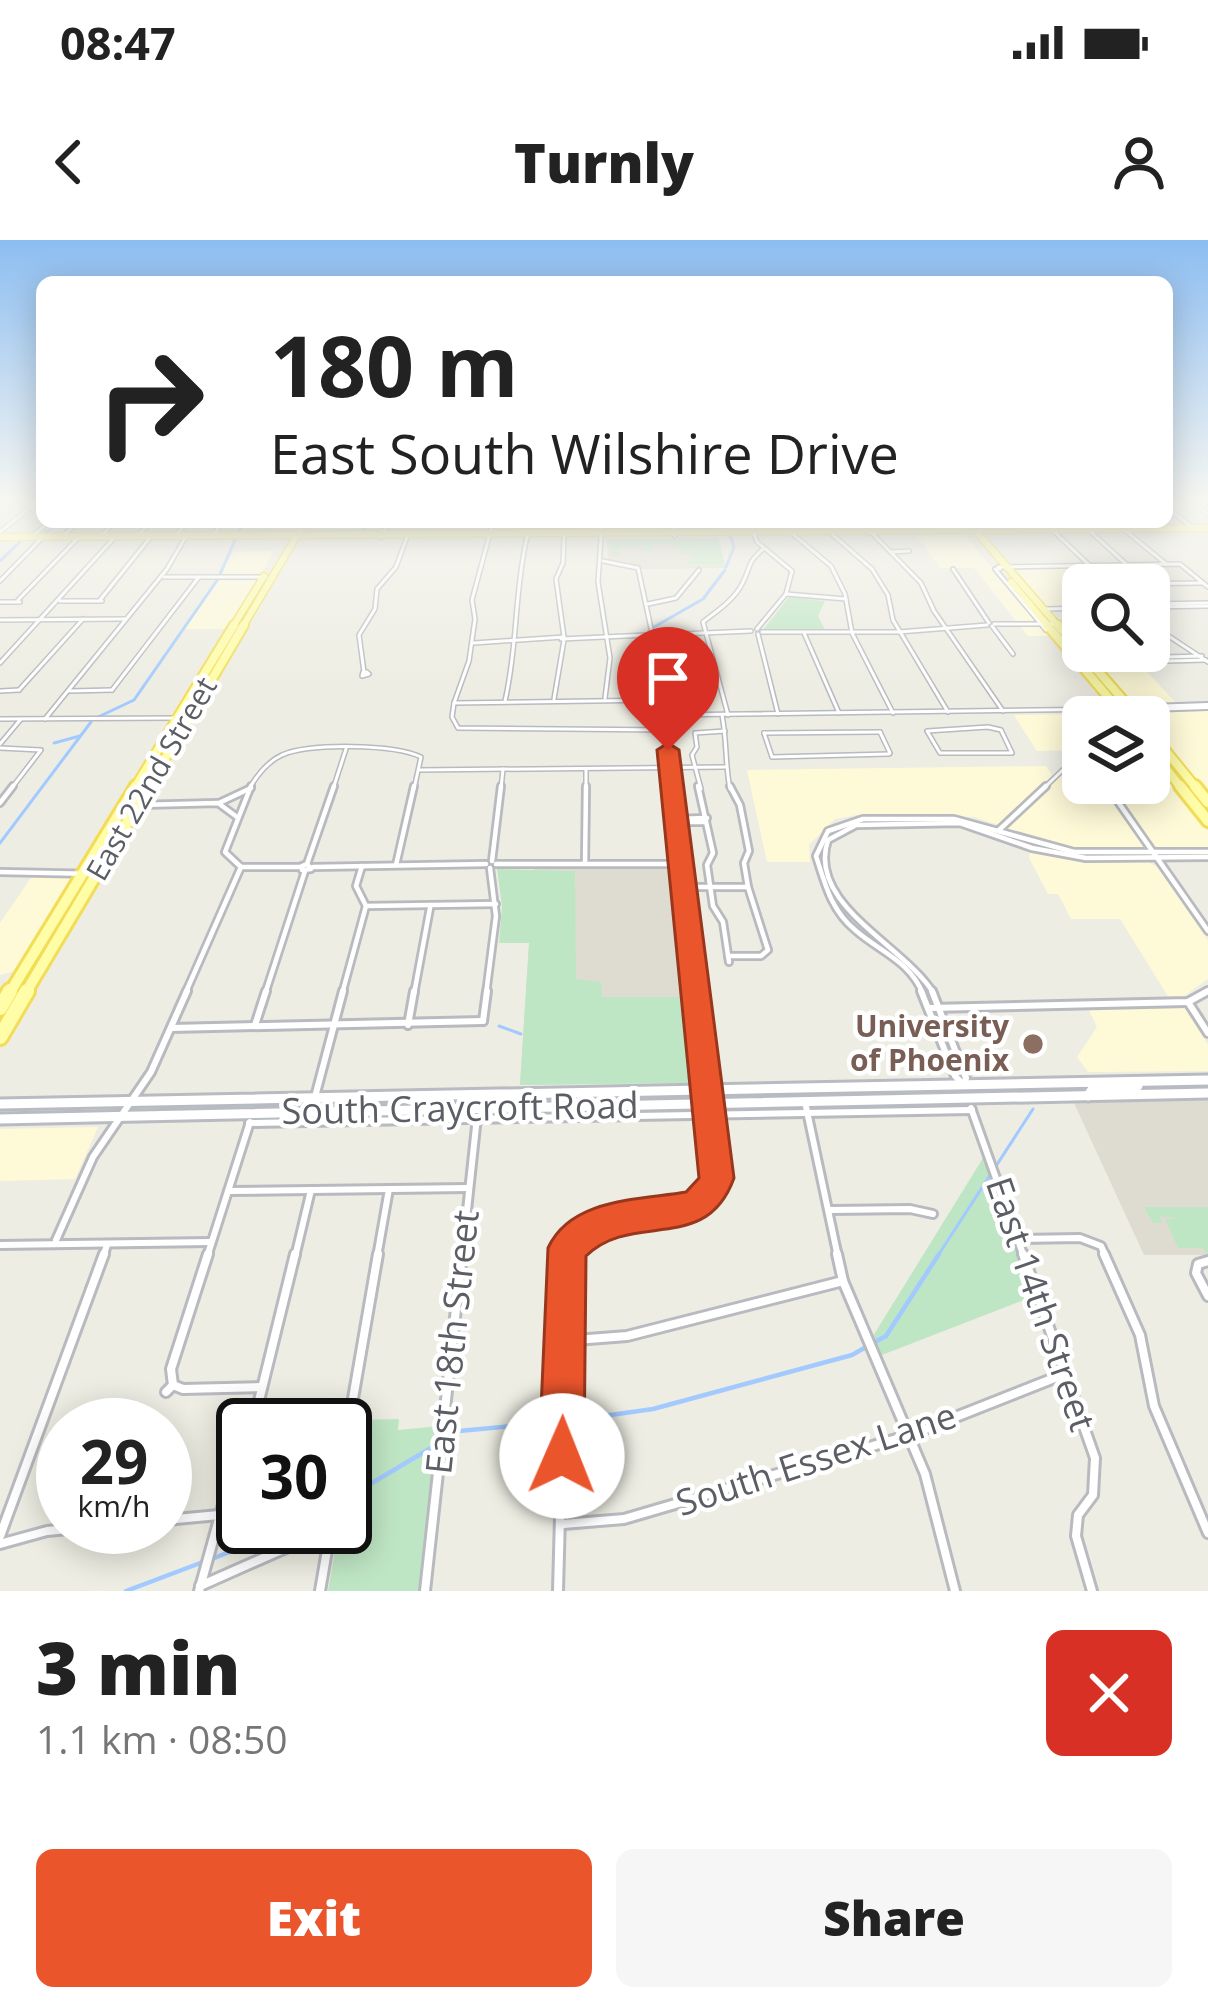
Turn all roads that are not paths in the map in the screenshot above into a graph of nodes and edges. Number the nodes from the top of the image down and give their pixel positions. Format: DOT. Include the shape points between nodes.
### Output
graph roads {
  1 [pos="16,564"];
  2 [pos="54,564"];
  3 [pos="91,564"];
  4 [pos="129,564"];
  5 [pos="168,564"];
  6 [pos="276,564"];
  7 [pos="397,564"];
  8 [pos="482,564"];
  9 [pos="521,564"];
  10 [pos="560,564"];
  11 [pos="602,564"];
  12 [pos="618,564"];
  13 [pos="747,564"];
  14 [pos="782,564"];
  15 [pos="828,564"];
  16 [pos="867,564"];
  17 [pos="906,564"];
  18 [pos="999,564"];
  19 [pos="1180,564"];
  20 [pos="1062,567"];
  21 [pos="1002,568"];
  22 [pos="952,569"];
  23 [pos="699,570"];
  24 [pos="0,573"];
  25 [pos="9,573"];
  26 [pos="160,577"];
  27 [pos="199,577"];
  28 [pos="268,577"];
  29 [pos="0,581"];
  30 [pos="1170,585"];
  31 [pos="1206,585"];
  32 [pos="1019,592"];
  33 [pos="786,594"];
  34 [pos="846,599"];
  35 [pos="0,602"];
  36 [pos="58,602"];
  37 [pos="646,604"];
  38 [pos="1208,606"];
  39 [pos="1170,607"];
  40 [pos="1170,608"];
  41 [pos="1045,610"];
  42 [pos="1062,610"];
  43 [pos="83,619"];
  44 [pos="125,619"];
  45 [pos="0,620"];
  46 [pos="42,620"];
  47 [pos="703,622"];
  48 [pos="990,624"];
  49 [pos="1049,624"];
  50 [pos="946,628"];
  51 [pos="757,631"];
  52 [pos="682,632"];
  53 [pos="706,632"];
  54 [pos="852,632"];
  55 [pos="901,632"];
  56 [pos="804,633"];
  57 [pos="608,635"];
  58 [pos="652,635"];
  59 [pos="1062,636"];
  60 [pos="564,639"];
  61 [pos="517,642"];
  62 [pos="1170,642"];
  63 [pos="472,643"];
  64 [pos="1062,646"];
  65 [pos="1013,653"];
  66 [pos="2,659"];
  67 [pos="1205,659"];
  68 [pos="1170,660"];
  69 [pos="364,672"];
  70 [pos="0,691"];
  71 [pos="68,691"];
  72 [pos="1112,696"];
  73 [pos="605,700"];
  74 [pos="661,700"];
  75 [pos="554,701"];
  76 [pos="505,702"];
  77 [pos="454,703"];
  78 [pos="1208,706"];
  79 [pos="1170,708"];
  80 [pos="1062,710"];
  81 [pos="1003,711"];
  82 [pos="893,712"];
  83 [pos="949,712"];
  84 [pos="976,712"];
  85 [pos="816,713"];
  86 [pos="839,713"];
  87 [pos="778,714"];
  88 [pos="807,714"];
  89 [pos="725,715"];
  90 [pos="664,716"];
  91 [pos="182,718"];
  92 [pos="0,719"];
  93 [pos="21,719"];
  94 [pos="45,719"];
  95 [pos="986,727"];
  96 [pos="666,730"];
  97 [pos="725,731"];
  98 [pos="813,731"];
  99 [pos="822,731"];
  100 [pos="0,746"];
  101 [pos="346,749"];
  102 [pos="1170,755"];
  103 [pos="1170,762"];
  104 [pos="693,767"];
  105 [pos="725,767"];
  106 [pos="670,768"];
  107 [pos="503,769"];
  108 [pos="586,769"];
  109 [pos="420,770"];
  110 [pos="1062,770"];
  111 [pos="1170,772"];
  112 [pos="1184,772"];
  113 [pos="1170,774"];
  114 [pos="251,788"];
  115 [pos="1200,792"];
  116 [pos="1208,802"];
  117 [pos="0,803"];
  118 [pos="218,803"];
  119 [pos="1120,804"];
  120 [pos="129,805"];
  121 [pos="237,817"];
  122 [pos="676,820"];
  123 [pos="708,820"];
  124 [pos="1208,821"];
  125 [pos="997,832"];
  126 [pos="1155,855"];
  127 [pos="1208,855"];
  128 [pos="680,863"];
  129 [pos="491,864"];
  130 [pos="585,864"];
  131 [pos="396,865"];
  132 [pos="362,866"];
  133 [pos="242,867"];
  134 [pos="307,867"];
  135 [pos="0,872"];
  136 [pos="82,872"];
  137 [pos="96,874"];
  138 [pos="683,887"];
  139 [pos="710,887"];
  140 [pos="748,887"];
  141 [pos="496,904"];
  142 [pos="366,906"];
  143 [pos="430,908"];
  144 [pos="1208,931"];
  145 [pos="1208,991"];
  146 [pos="1188,1003"];
  147 [pos="0,1008"];
  148 [pos="935,1008"];
  149 [pos="333,1025"];
  150 [pos="408,1025"];
  151 [pos="254,1026"];
  152 [pos="170,1028"];
  153 [pos="1208,1033"];
  154 [pos="0,1037"];
  155 [pos="1208,1080"];
  156 [pos="1150,1081"];
  157 [pos="964,1085"];
  158 [pos="706,1090"];
  159 [pos="1208,1093"];
  160 [pos="480,1094"];
  161 [pos="1088,1096"];
  162 [pos="315,1098"];
  163 [pos="131,1101"];
  164 [pos="0,1104"];
  165 [pos="970,1104"];
  166 [pos="806,1108"];
  167 [pos="709,1110"];
  168 [pos="311,1112"];
  169 [pos="477,1113"];
  170 [pos="118,1118"];
  171 [pos="251,1118"];
  172 [pos="0,1119"];
  173 [pos="469,1187"];
  174 [pos="389,1189"];
  175 [pos="311,1190"];
  176 [pos="227,1191"];
  177 [pos="828,1210"];
  178 [pos="933,1214"];
  179 [pos="1019,1238"];
  180 [pos="56,1240"];
  181 [pos="211,1242"];
  182 [pos="0,1245"];
  183 [pos="107,1245"];
  184 [pos="1203,1263"];
  185 [pos="843,1281"];
  186 [pos="1208,1296"];
  187 [pos="563,1341"];
  188 [pos="1066,1372"];
  189 [pos="262,1387"];
  190 [pos="259,1398"];
  191 [pos="353,1398"];
  192 [pos="910,1435"];
  193 [pos="1206,1520"];
  194 [pos="561,1524"];
  195 [pos="216,1527"];
  196 [pos="36,1533"];
  197 [pos="1208,1533"];
  198 [pos="0,1540"];
  199 [pos="274,1554"];
  200 [pos="326,1554"];
  201 [pos="200,1588"];
  202 [pos="320,1591"];
  203 [pos="425,1591"];
  204 [pos="558,1591"];
  205 [pos="955,1591"];
  206 [pos="1092,1591"];
  1 -- 25 [label="street"];
  2 -- 35 [label="street" via="19,601"];
  3 -- 36 [label="street"];
  4 -- 36 [label="street" via="100,601"];
  5 -- 26 [label="street"];
  6 -- 28 [label="main road, East 22nd Street"];
  7 -- 69 [label="street" via="359,635"];
  8 -- 63 [label="street"];
  9 -- 61 [label="street"];
  10 -- 60 [label="street" via="556,602"];
  11 -- 57 [label="street"];
  12 -- 37 [label="street" via="638,568"];
  13 -- 47 [label="street" via="731,599"];
  14 -- 33 [label="street" via="792,572"];
  15 -- 34 [label="street"];
  16 -- 55 [label="street"];
  17 -- 50 [label="street"];
  18 -- 21 [label="main road"];
  19 -- 31 [label="street"];
  20 -- 21 [label="street"];
  21 -- 32 [label="main road"];
  21 -- 41 [label="main road"];
  21 -- 49 [label="street" via="995,569"];
  22 -- 48 [label="street"];
  23 -- 37 [label="street" via="676,598"];
  24 -- 25 [label="street"];
  25 -- 29 [label="street"];
  26 -- 27 [label="street"];
  26 -- 44 [label="street"];
  27 -- 28 [label="street"];
  27 -- 71 [label="street" via="114,691"];
  28 -- 91 [label="main road, East 22nd Street"];
  30 -- 31 [label="street"];
  32 -- 41 [label="main road"];
  32 -- 49 [label="main road"];
  33 -- 34 [label="street"];
  33 -- 51 [label="street"];
  34 -- 54 [label="street"];
  36 -- 46 [label="street"];
  37 -- 58 [label="street"];
  38 -- 39 [label="street"];
  38 -- 40 [label="street"];
  41 -- 42 [label="street"];
  41 -- 49 [label="main road"];
  43 -- 44 [label="street"];
  43 -- 46 [label="street"];
  43 -- 70 [label="street" via="20,691"];
  44 -- 71 [label="street"];
  45 -- 46 [label="street"];
  46 -- 66 [label="street"];
  47 -- 52 [label="street"];
  47 -- 53 [label="street"];
  48 -- 49 [label="street"];
  48 -- 50 [label="street"];
  48 -- 65 [label="street"];
  49 -- 59 [label="main road"];
  49 -- 64 [label="street"];
  49 -- 72 [label="main road"];
  50 -- 55 [label="street"];
  50 -- 81 [label="street"];
  51 -- 53 [label="street"];
  51 -- 56 [label="street"];
  51 -- 87 [label="street"];
  52 -- 53 [label="street"];
  52 -- 58 [label="street"];
  53 -- 89 [label="street"];
  54 -- 55 [label="street"];
  54 -- 56 [label="street"];
  54 -- 82 [label="street"];
  55 -- 83 [label="street"];
  56 -- 86 [label="street"];
  57 -- 58 [label="street"];
  57 -- 60 [label="street"];
  57 -- 73 [label="street"];
  58 -- 74 [label="street"];
  60 -- 61 [label="street"];
  60 -- 75 [label="street"];
  61 -- 63 [label="street"];
  61 -- 76 [label="street"];
  62 -- 67 [label="street"];
  63 -- 77 [label="street"];
  67 -- 68 [label="street"];
  71 -- 94 [label="street"];
  73 -- 74 [label="street"];
  73 -- 75 [label="street"];
  74 -- 90 [label="street"];
  75 -- 76 [label="street"];
  76 -- 77 [label="street"];
  77 -- 96 [label="street" via="458,730"];
  78 -- 79 [label="main road"];
  80 -- 81 [label="street"];
  81 -- 84 [label="street"];
  82 -- 83 [label="street"];
  82 -- 86 [label="street"];
  83 -- 84 [label="street"];
  84 -- 95 [label="street"];
  85 -- 86 [label="street"];
  85 -- 88 [label="street"];
  85 -- 99 [label="street"];
  87 -- 88 [label="street"];
  87 -- 89 [label="street"];
  88 -- 98 [label="street"];
  89 -- 90 [label="street"];
  89 -- 97 [label="street"];
  90 -- 96 [label="street"];
  91 -- 94 [label="street"];
  91 -- 120 [label="main road, East 22nd Street"];
  92 -- 93 [label="street"];
  93 -- 94 [label="street"];
  93 -- 100 [label="street"];
  95 -- 95 [label="street" via="927,730 940,753 1012,753 1001,730"];
  96 -- 106 [label="street"];
  97 -- 104 [label="street" via="695,733"];
  97 -- 105 [label="street"];
  98 -- 99 [label="street"];
  98 -- 99 [label="street" via="763,732 770,756 891,755 881,731"];
  100 -- 117 [label="street" via="43,748"];
  101 -- 109 [label="street" via="412,751"];
  101 -- 114 [label="street" via="276,755"];
  101 -- 134 [label="street"];
  102 -- 112 [label="main road"];
  103 -- 112 [label="main road"];
  104 -- 105 [label="street"];
  104 -- 106 [label="street"];
  104 -- 123 [label="street"];
  105 -- 140 [label="street" via="749,851"];
  106 -- 108 [label="street"];
  106 -- 122 [label="street"];
  107 -- 108 [label="street"];
  107 -- 109 [label="street"];
  107 -- 129 [label="street"];
  108 -- 130 [label="street"];
  109 -- 131 [label="street"];
  110 -- 125 [label="street"];
  111 -- 115 [label="main road"];
  112 -- 115 [label="main road"];
  113 -- 124 [label="main road"];
  114 -- 118 [label="street"];
  114 -- 121 [label="street"];
  115 -- 116 [label="main road"];
  118 -- 120 [label="street"];
  118 -- 121 [label="street"];
  119 -- 126 [label="street"];
  120 -- 136 [label="main road, East 22nd Street"];
  120 -- 137 [label="main road, East 22nd Street"];
  121 -- 133 [label="street" via="225,852"];
  122 -- 123 [label="street"];
  122 -- 128 [label="street"];
  123 -- 139 [label="street"];
  125 -- 126 [label="street" via="1062,855"];
  125 -- 148 [label="street, East 14th Street" via="954,818 863,819 834,827 818,845 837,913 911,973"];
  126 -- 127 [label="street"];
  126 -- 144 [label="street"];
  128 -- 130 [label="street"];
  128 -- 138 [label="street"];
  129 -- 130 [label="street"];
  129 -- 131 [label="street"];
  129 -- 141 [label="street"];
  131 -- 132 [label="street"];
  132 -- 134 [label="street"];
  132 -- 142 [label="street" via="356,886"];
  133 -- 134 [label="street"];
  133 -- 152 [label="street"];
  134 -- 151 [label="street"];
  135 -- 136 [label="street"];
  136 -- 137 [label="street"];
  136 -- 147 [label="main road, East 22nd Street"];
  137 -- 154 [label="main road, East 22nd Street"];
  138 -- 139 [label="street"];
  138 -- 158 [label="street"];
  139 -- 140 [label="street"];
  139 -- 140 [label="street" via="728,959 768,950"];
  141 -- 143 [label="street"];
  141 -- 150 [label="street" via="485,1023"];
  142 -- 143 [label="street"];
  142 -- 149 [label="street"];
  143 -- 150 [label="street"];
  145 -- 146 [label="street"];
  146 -- 148 [label="street"];
  146 -- 153 [label="street"];
  148 -- 157 [label="street, East 14th Street"];
  149 -- 150 [label="street"];
  149 -- 151 [label="street"];
  149 -- 162 [label="street"];
  151 -- 152 [label="street"];
  152 -- 163 [label="street"];
  155 -- 156 [label="main road, South Craycroft Road"];
  156 -- 157 [label="main road, South Craycroft Road"];
  156 -- 161 [label="main road" via="1093,1088"];
  157 -- 158 [label="main road, South Craycroft Road"];
  157 -- 165 [label="street, East 14th Street"];
  158 -- 160 [label="main road, South Craycroft Road"];
  158 -- 167 [label="street"];
  159 -- 161 [label="main road, South Craycroft Road"];
  160 -- 162 [label="main road, South Craycroft Road"];
  160 -- 169 [label="street, East 18th Street"];
  161 -- 165 [label="main road, South Craycroft Road"];
  162 -- 163 [label="main road, South Craycroft Road"];
  162 -- 168 [label="street"];
  163 -- 164 [label="main road, South Craycroft Road"];
  163 -- 170 [label="street"];
  165 -- 166 [label="main road, South Craycroft Road"];
  165 -- 179 [label="street, East 14th Street"];
  166 -- 167 [label="main road, South Craycroft Road"];
  166 -- 177 [label="street"];
  167 -- 169 [label="main road, South Craycroft Road"];
  167 -- 187 [label="street" via="712,1199 578,1234 567,1248"];
  168 -- 169 [label="main road, South Craycroft Road"];
  168 -- 171 [label="main road, South Craycroft Road"];
  169 -- 171 [label="street, South Craycroft Road"];
  169 -- 173 [label="street, East 18th Street"];
  170 -- 171 [label="main road, South Craycroft Road"];
  170 -- 172 [label="main road, South Craycroft Road"];
  170 -- 180 [label="street"];
  171 -- 176 [label="street"];
  173 -- 174 [label="street"];
  173 -- 203 [label="street, East 18th Street"];
  174 -- 175 [label="street"];
  174 -- 191 [label="street"];
  175 -- 176 [label="street"];
  175 -- 189 [label="street"];
  176 -- 181 [label="street"];
  177 -- 178 [label="street"];
  177 -- 185 [label="street"];
  179 -- 188 [label="street, East 14th Street"];
  179 -- 193 [label="street" via="1094,1240 1140,1335 1154,1406"];
  180 -- 182 [label="street"];
  180 -- 183 [label="street"];
  181 -- 183 [label="street"];
  181 -- 189 [label="street" via="169,1388"];
  183 -- 198 [label="street"];
  184 -- 186 [label="street" via="1196,1273"];
  185 -- 187 [label="street" via="627,1336"];
  185 -- 192 [label="street"];
  187 -- 194 [label="street"];
  188 -- 192 [label="street, South Essex Lane"];
  188 -- 206 [label="street, East 14th Street" via="1095,1458 1093,1495 1078,1515 1076,1536"];
  189 -- 190 [label="street"];
  192 -- 194 [label="street, South Essex Lane" via="624,1519"];
  192 -- 205 [label="street"];
  193 -- 197 [label="street"];
  194 -- 204 [label="street"];
  195 -- 201 [label="street"];
  196 -- 198 [label="street"];
  199 -- 201 [label="street"];
  200 -- 202 [label="street"];
}
